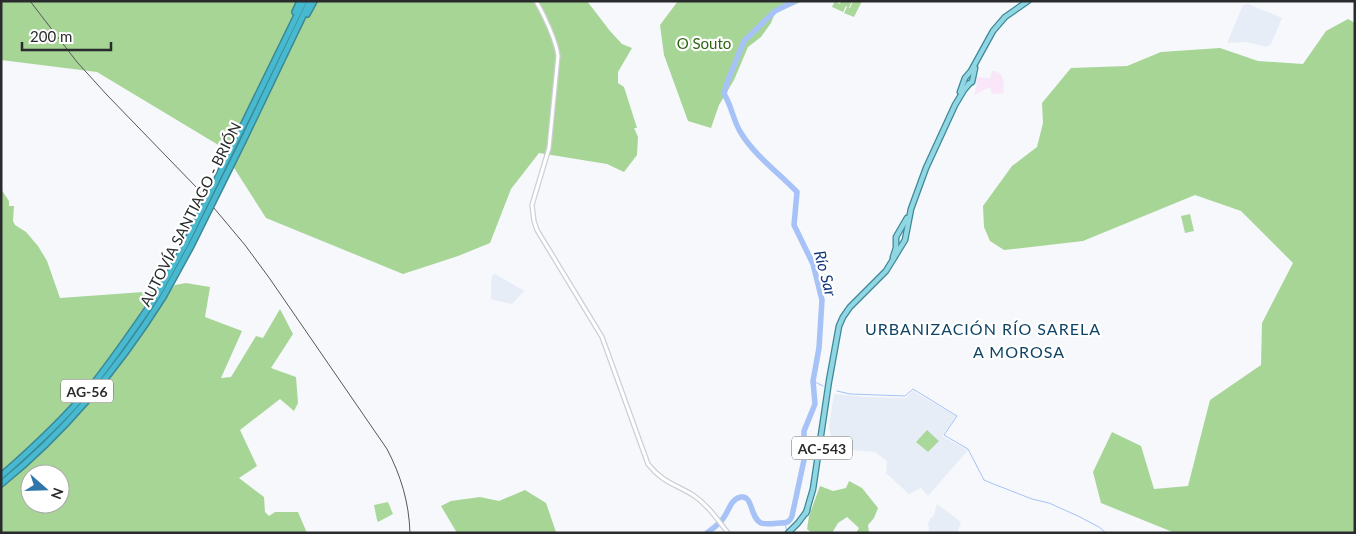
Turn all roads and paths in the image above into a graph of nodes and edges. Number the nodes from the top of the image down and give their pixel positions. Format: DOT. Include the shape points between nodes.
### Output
graph roads {
  1 [pos="300,1"];
  2 [pos="304,1"];
  3 [pos="310,1"];
  4 [pos="314,1"];
  5 [pos="536,1"];
  6 [pos="1028,1"];
  7 [pos="296,31"];
  8 [pos="288,35"];
  9 [pos="978,59"];
  10 [pos="966,78"];
  11 [pos="973,79"];
  12 [pos="969,84"];
  13 [pos="955,105"];
  14 [pos="911,209"];
  15 [pos="905,236"];
  16 [pos="897,237"];
  17 [pos="904,242"];
  18 [pos="889,267"];
  19 [pos="160,296"];
  20 [pos="1,476"];
  21 [pos="2,484"];
  22 [pos="728,533"];
  23 [pos="788,533"];
  1 -- 8 [label="highway"];
  2 -- 8 [label="highway, AUTOVÍA SANTIAGO - BRIÓN / AG-56"];
  3 -- 7 [label="highway, AUTOVÍA SANTIAGO - BRIÓN / AG-56"];
  4 -- 7 [label="highway"];
  5 -- 22 [label="street" via="558,53 549,148 532,205 536,226 602,337 645,459 663,480 698,498"];
  6 -- 9 [label="main road, AC-543" via="997,26"];
  7 -- 19 [label="highway, AUTOVÍA SANTIAGO - BRIÓN / AG-56, bridge" via="191,246"];
  8 -- 19 [label="highway, AUTOVÍA SANTIAGO - BRIÓN / AG-56, bridge"];
  9 -- 10 [label="main road, AC-543"];
  9 -- 11 [label="main road, AC-543"];
  10 -- 11 [label="main road" via="970,76"];
  10 -- 12 [label="main road"];
  10 -- 13 [label="main road, AC-543"];
  11 -- 12 [label="main road, AC-543"];
  12 -- 13 [label="main road, AC-543"];
  13 -- 14 [label="main road, AC-543"];
  14 -- 15 [label="main road, AC-543"];
  14 -- 16 [label="main road, AC-543"];
  15 -- 16 [label="main road" via="902,233"];
  15 -- 17 [label="main road, AC-543"];
  16 -- 17 [label="main road" via="900,243"];
  16 -- 18 [label="main road, AC-543"];
  17 -- 18 [label="main road, AC-543"];
  18 -- 23 [label="main road, AC-543" via="850,307 836,332 813,489 806,512"];
  19 -- 20 [label="highway, AUTOVÍA SANTIAGO - BRIÓN / AG-56" via="90,388"];
  19 -- 21 [label="highway, AUTOVÍA SANTIAGO - BRIÓN / AG-56" via="130,346 95,391"];
}
